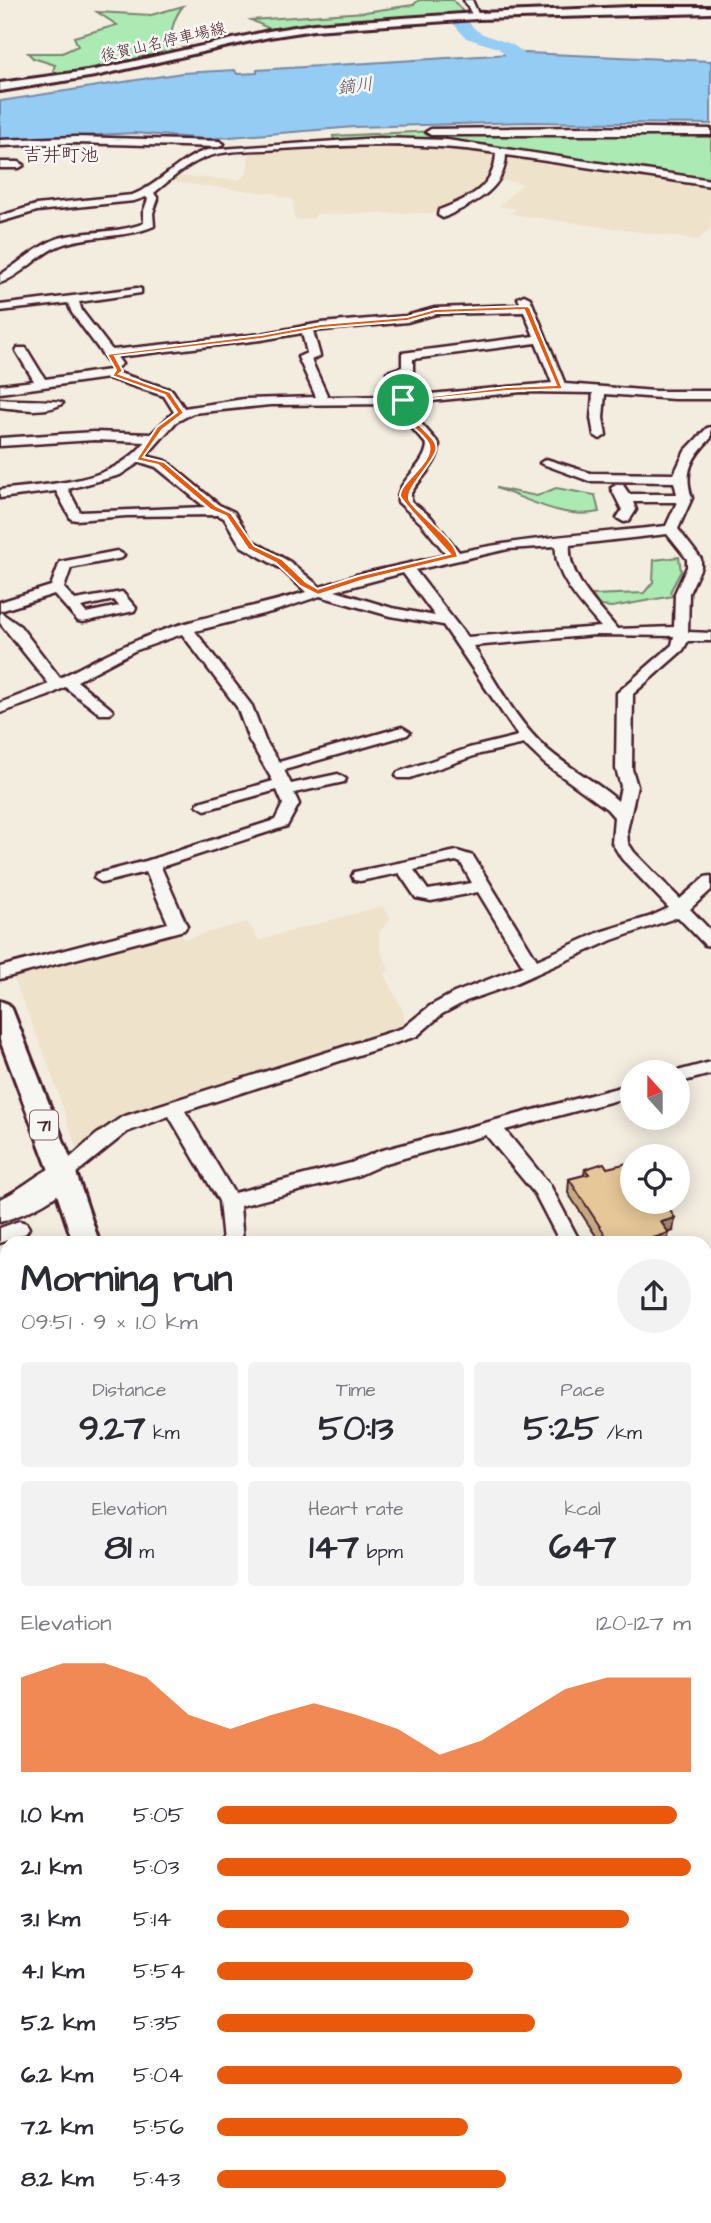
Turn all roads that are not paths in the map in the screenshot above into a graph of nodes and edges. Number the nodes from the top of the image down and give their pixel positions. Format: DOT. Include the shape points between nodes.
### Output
graph roads {
  1 [pos="468,0"];
  2 [pos="711,10"];
  3 [pos="477,16"];
  4 [pos="0,87"];
  5 [pos="711,132"];
  6 [pos="0,143"];
  7 [pos="501,151"];
  8 [pos="0,165"];
  9 [pos="19,165"];
  10 [pos="711,183"];
  11 [pos="148,193"];
  12 [pos="443,215"];
  13 [pos="0,219"];
  14 [pos="0,280"];
  15 [pos="137,291"];
  16 [pos="72,299"];
  17 [pos="0,308"];
  18 [pos="306,328"];
  19 [pos="539,339"];
  20 [pos="22,351"];
  21 [pos="111,354"];
  22 [pos="114,375"];
  23 [pos="41,383"];
  24 [pos="560,387"];
  25 [pos="0,389"];
  26 [pos="599,389"];
  27 [pos="711,395"];
  28 [pos="323,399"];
  29 [pos="403,400"];
  30 [pos="0,403"];
  31 [pos="57,403"];
  32 [pos="181,413"];
  33 [pos="711,430"];
  34 [pos="600,435"];
  35 [pos="152,438"];
  36 [pos="0,442"];
  37 [pos="138,458"];
  38 [pos="546,463"];
  39 [pos="612,478"];
  40 [pos="681,478"];
  41 [pos="59,485"];
  42 [pos="1,491"];
  43 [pos="625,498"];
  44 [pos="685,498"];
  45 [pos="223,511"];
  46 [pos="624,518"];
  47 [pos="671,529"];
  48 [pos="563,542"];
  49 [pos="117,555"];
  50 [pos="455,556"];
  51 [pos="405,567"];
  52 [pos="57,589"];
  53 [pos="318,592"];
  54 [pos="71,605"];
  55 [pos="0,607"];
  56 [pos="0,616"];
  57 [pos="448,622"];
  58 [pos="185,628"];
  59 [pos="613,633"];
  60 [pos="680,634"];
  61 [pos="711,637"];
  62 [pos="463,642"];
  63 [pos="63,683"];
  64 [pos="0,708"];
  65 [pos="105,711"];
  66 [pos="402,732"];
  67 [pos="528,738"];
  68 [pos="275,768"];
  69 [pos="404,775"];
  70 [pos="338,779"];
  71 [pos="284,787"];
  72 [pos="205,805"];
  73 [pos="621,815"];
  74 [pos="152,865"];
  75 [pos="404,867"];
  76 [pos="360,876"];
  77 [pos="102,878"];
  78 [pos="711,881"];
  79 [pos="483,886"];
  80 [pos="680,909"];
  81 [pos="711,940"];
  82 [pos="533,969"];
  83 [pos="0,973"];
  84 [pos="0,1009"];
  85 [pos="711,1068"];
  86 [pos="690,1074"];
  87 [pos="620,1093"];
  88 [pos="173,1106"];
  89 [pos="496,1126"];
  90 [pos="63,1173"];
  91 [pos="0,1192"];
  92 [pos="229,1200"];
  93 [pos="6,1225"];
  94 [pos="84,1236"];
  95 [pos="232,1236"];
  96 [pos="567,1236"];
  1 -- 3 [label="street"];
  2 -- 3 [label="main road, 後賀山名停車場線"];
  3 -- 4 [label="main road, 後賀山名停車場線" via="314,27 123,68"];
  5 -- 6 [label="street" via="489,131 212,144"];
  7 -- 10 [label="street"];
  7 -- 11 [label="street" via="402,141 236,149 189,161"];
  7 -- 12 [label="street" via="499,170 486,192"];
  8 -- 9 [label="street"];
  11 -- 13 [label="street" via="36,208"];
  11 -- 14 [label="street" via="153,199 150,224 131,232 59,242"];
  15 -- 16 [label="street"];
  16 -- 17 [label="street"];
  16 -- 21 [label="street" via="99,344"];
  18 -- 19 [label="street" via="525,302"];
  18 -- 21 [label="street"];
  18 -- 28 [label="street" via="314,356 304,358"];
  19 -- 24 [label="street"];
  19 -- 29 [label="street" via="406,356 409,369 393,372"];
  20 -- 23 [label="street"];
  21 -- 22 [label="street" via="119,371"];
  22 -- 23 [label="street"];
  22 -- 32 [label="street" via="167,393"];
  23 -- 25 [label="street"];
  24 -- 26 [label="street"];
  24 -- 29 [label="street"];
  26 -- 27 [label="street" via="662,396"];
  26 -- 34 [label="street"];
  28 -- 29 [label="street"];
  28 -- 32 [label="street"];
  29 -- 50 [label="street" via="412,421 433,444 419,476 404,493 405,502"];
  30 -- 31 [label="street"];
  32 -- 35 [label="street"];
  33 -- 40 [label="street" via="682,463"];
  35 -- 36 [label="street" via="93,436"];
  35 -- 37 [label="street"];
  37 -- 41 [label="street" via="118,471"];
  37 -- 45 [label="street" via="161,464"];
  38 -- 39 [label="street" via="577,475"];
  39 -- 40 [label="street"];
  39 -- 43 [label="street"];
  40 -- 44 [label="street"];
  41 -- 42 [label="street"];
  41 -- 45 [label="street" via="76,516"];
  43 -- 44 [label="street"];
  43 -- 46 [label="street" via="629,510"];
  44 -- 47 [label="street"];
  45 -- 53 [label="street" via="246,543 279,561"];
  47 -- 48 [label="street"];
  47 -- 60 [label="street" via="694,559 682,593"];
  48 -- 50 [label="street" via="508,545"];
  48 -- 59 [label="street" via="561,551 572,578"];
  49 -- 52 [label="street" via="65,565"];
  50 -- 51 [label="street"];
  51 -- 53 [label="street"];
  51 -- 57 [label="street"];
  52 -- 54 [label="street"];
  52 -- 55 [label="street"];
  53 -- 57 [label="street"];
  53 -- 58 [label="street"];
  56 -- 63 [label="street" via="44,673"];
  57 -- 62 [label="street"];
  58 -- 63 [label="street" via="130,648"];
  58 -- 68 [label="street" via="244,706 257,740"];
  59 -- 60 [label="street"];
  59 -- 62 [label="street"];
  60 -- 61 [label="street"];
  60 -- 73 [label="street" via="678,646 625,693 624,769 629,786"];
  62 -- 67 [label="street"];
  63 -- 64 [label="street"];
  63 -- 65 [label="street"];
  66 -- 68 [label="street"];
  67 -- 69 [label="street"];
  67 -- 73 [label="street" via="570,775 606,795"];
  68 -- 71 [label="street"];
  70 -- 71 [label="street"];
  71 -- 72 [label="street"];
  71 -- 74 [label="street" via="291,804 281,823"];
  73 -- 80 [label="street" via="624,849"];
  74 -- 77 [label="street"];
  74 -- 83 [label="street" via="178,926"];
  75 -- 76 [label="street"];
  75 -- 79 [label="street" via="422,894"];
  75 -- 79 [label="street" via="457,856 467,860"];
  78 -- 80 [label="street"];
  79 -- 82 [label="street"];
  80 -- 81 [label="street"];
  80 -- 82 [label="street"];
  82 -- 88 [label="street" via="447,1002 410,1032"];
  84 -- 90 [label="main road, 71"];
  85 -- 86 [label="street"];
  87 -- 89 [label="street"];
  88 -- 90 [label="street" via="110,1132"];
  88 -- 92 [label="street"];
  89 -- 92 [label="street" via="379,1158 357,1169"];
  89 -- 96 [label="street" via="495,1134 542,1190"];
  90 -- 91 [label="highway"];
  90 -- 93 [label="highway" via="28,1199"];
  90 -- 94 [label="main road, 71"];
  92 -- 95 [label="street"];
}
